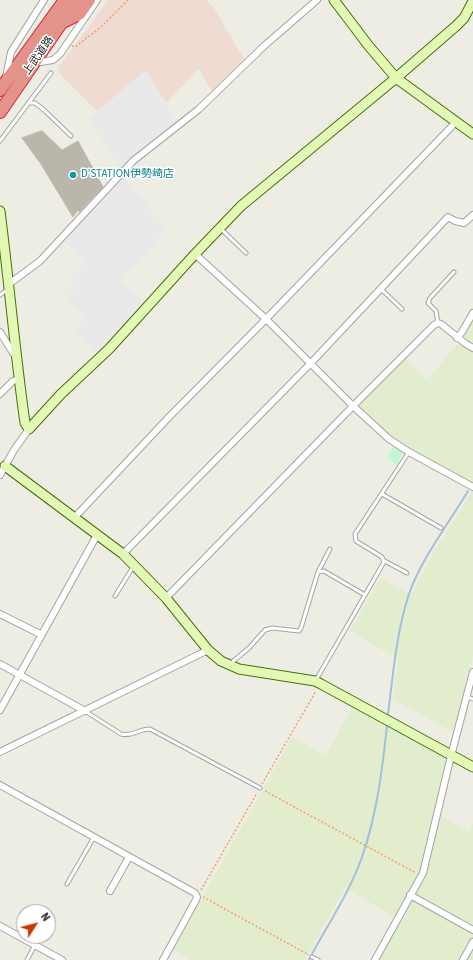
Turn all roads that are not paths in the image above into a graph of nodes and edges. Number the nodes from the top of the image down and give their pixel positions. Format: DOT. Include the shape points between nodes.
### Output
graph roads {
  1 [pos="44,0"];
  2 [pos="59,0"];
  3 [pos="65,0"];
  4 [pos="77,0"];
  5 [pos="89,0"];
  6 [pos="97,0"];
  7 [pos="317,0"];
  8 [pos="334,0"];
  9 [pos="472,5"];
  10 [pos="62,23"];
  11 [pos="37,39"];
  12 [pos="34,63"];
  13 [pos="51,73"];
  14 [pos="396,78"];
  15 [pos="3,86"];
  16 [pos="28,103"];
  17 [pos="0,112"];
  18 [pos="456,122"];
  19 [pos="473,134"];
  20 [pos="71,136"];
  21 [pos="0,141"];
  22 [pos="0,210"];
  23 [pos="473,215"];
  24 [pos="220,228"];
  25 [pos="246,253"];
  26 [pos="195,254"];
  27 [pos="454,272"];
  28 [pos="9,286"];
  29 [pos="381,289"];
  30 [pos="0,295"];
  31 [pos="402,309"];
  32 [pos="473,313"];
  33 [pos="266,319"];
  34 [pos="438,323"];
  35 [pos="0,332"];
  36 [pos="457,338"];
  37 [pos="473,348"];
  38 [pos="16,358"];
  39 [pos="310,364"];
  40 [pos="19,379"];
  41 [pos="0,394"];
  42 [pos="353,406"];
  43 [pos="29,429"];
  44 [pos="409,452"];
  45 [pos="6,466"];
  46 [pos="0,475"];
  47 [pos="473,487"];
  48 [pos="382,494"];
  49 [pos="75,517"];
  50 [pos="441,528"];
  51 [pos="97,535"];
  52 [pos="330,549"];
  53 [pos="123,554"];
  54 [pos="383,560"];
  55 [pos="134,566"];
  56 [pos="318,572"];
  57 [pos="407,573"];
  58 [pos="365,595"];
  59 [pos="115,596"];
  60 [pos="166,598"];
  61 [pos="0,614"];
  62 [pos="42,635"];
  63 [pos="208,650"];
  64 [pos="0,664"];
  65 [pos="229,664"];
  66 [pos="473,672"];
  67 [pos="20,675"];
  68 [pos="315,682"];
  69 [pos="470,698"];
  70 [pos="1,707"];
  71 [pos="85,710"];
  72 [pos="0,752"];
  73 [pos="452,755"];
  74 [pos="473,767"];
  75 [pos="0,785"];
  76 [pos="260,788"];
  77 [pos="94,837"];
  78 [pos="129,856"];
  79 [pos="67,884"];
  80 [pos="110,891"];
  81 [pos="410,895"];
  82 [pos="0,926"];
  83 [pos="473,930"];
  84 [pos="473,942"];
  85 [pos="35,945"];
  86 [pos="312,956"];
  87 [pos="27,960"];
  88 [pos="62,960"];
  89 [pos="163,960"];
  90 [pos="318,960"];
  91 [pos="374,960"];
  92 [pos="463,960"];
  1 -- 15 [label="street" via="11,52"];
  2 -- 11 [label="highway"];
  3 -- 11 [label="highway, 上武道路"];
  4 -- 10 [label="highway, 上武道路"];
  5 -- 10 [label="highway" via="79,14"];
  6 -- 12 [label="street" via="60,54 53,60"];
  7 -- 28 [label="street" via="264,46 199,109 133,161 40,261"];
  8 -- 14 [label="street"];
  9 -- 14 [label="street" via="456,26"];
  10 -- 12 [label="highway, 上武道路"];
  11 -- 15 [label="highway, 上武道路"];
  12 -- 17 [label="highway, 上武道路"];
  13 -- 16 [label="lane"];
  14 -- 18 [label="street"];
  14 -- 24 [label="street" via="241,206"];
  16 -- 20 [label="lane" via="35,103"];
  16 -- 21 [label="lane"];
  18 -- 19 [label="street"];
  18 -- 33 [label="street"];
  22 -- 28 [label="street"];
  23 -- 29 [label="street" via="464,223 448,217"];
  24 -- 25 [label="lane"];
  24 -- 26 [label="street"];
  26 -- 33 [label="street"];
  26 -- 43 [label="street" via="110,349 61,394"];
  27 -- 34 [label="lane" via="428,303 436,311"];
  28 -- 30 [label="lane"];
  28 -- 38 [label="street"];
  29 -- 31 [label="lane"];
  29 -- 39 [label="street"];
  32 -- 36 [label="street"];
  33 -- 39 [label="street"];
  33 -- 49 [label="street"];
  34 -- 36 [label="street"];
  34 -- 42 [label="street" via="434,324"];
  35 -- 38 [label="street"];
  36 -- 37 [label="street"];
  38 -- 40 [label="street"];
  39 -- 42 [label="street"];
  39 -- 53 [label="street"];
  40 -- 41 [label="street" via="13,381"];
  40 -- 43 [label="street" via="25,424"];
  42 -- 44 [label="street"];
  42 -- 60 [label="street"];
  43 -- 45 [label="street"];
  44 -- 47 [label="street"];
  44 -- 48 [label="lane"];
  45 -- 46 [label="street"];
  45 -- 49 [label="street"];
  48 -- 50 [label="lane"];
  48 -- 54 [label="lane" via="355,534 356,541"];
  49 -- 51 [label="street"];
  51 -- 53 [label="street"];
  51 -- 62 [label="street"];
  52 -- 56 [label="lane"];
  53 -- 55 [label="street"];
  54 -- 57 [label="lane"];
  54 -- 58 [label="lane"];
  55 -- 59 [label="lane"];
  55 -- 60 [label="street"];
  56 -- 58 [label="lane" via="324,571"];
  56 -- 65 [label="lane" via="299,631 272,628 265,630 249,648"];
  58 -- 68 [label="lane"];
  60 -- 63 [label="street"];
  61 -- 62 [label="street"];
  62 -- 67 [label="street"];
  63 -- 65 [label="street"];
  63 -- 71 [label="street"];
  64 -- 67 [label="street"];
  65 -- 68 [label="street" via="239,669"];
  66 -- 69 [label="street"];
  67 -- 70 [label="street"];
  67 -- 71 [label="street"];
  68 -- 73 [label="street"];
  69 -- 73 [label="street"];
  71 -- 72 [label="street"];
  71 -- 76 [label="lane" via="121,734 128,736 150,729"];
  73 -- 74 [label="street"];
  73 -- 81 [label="street" via="423,873"];
  75 -- 77 [label="street"];
  77 -- 78 [label="street"];
  77 -- 79 [label="lane"];
  78 -- 80 [label="street"];
  78 -- 89 [label="street" via="195,893 197,897"];
  81 -- 83 [label="street"];
  81 -- 91 [label="street"];
  82 -- 85 [label="street"];
  84 -- 92 [label="street"];
  85 -- 87 [label="lane"];
  85 -- 88 [label="street"];
  86 -- 90 [label="lane"];
}
